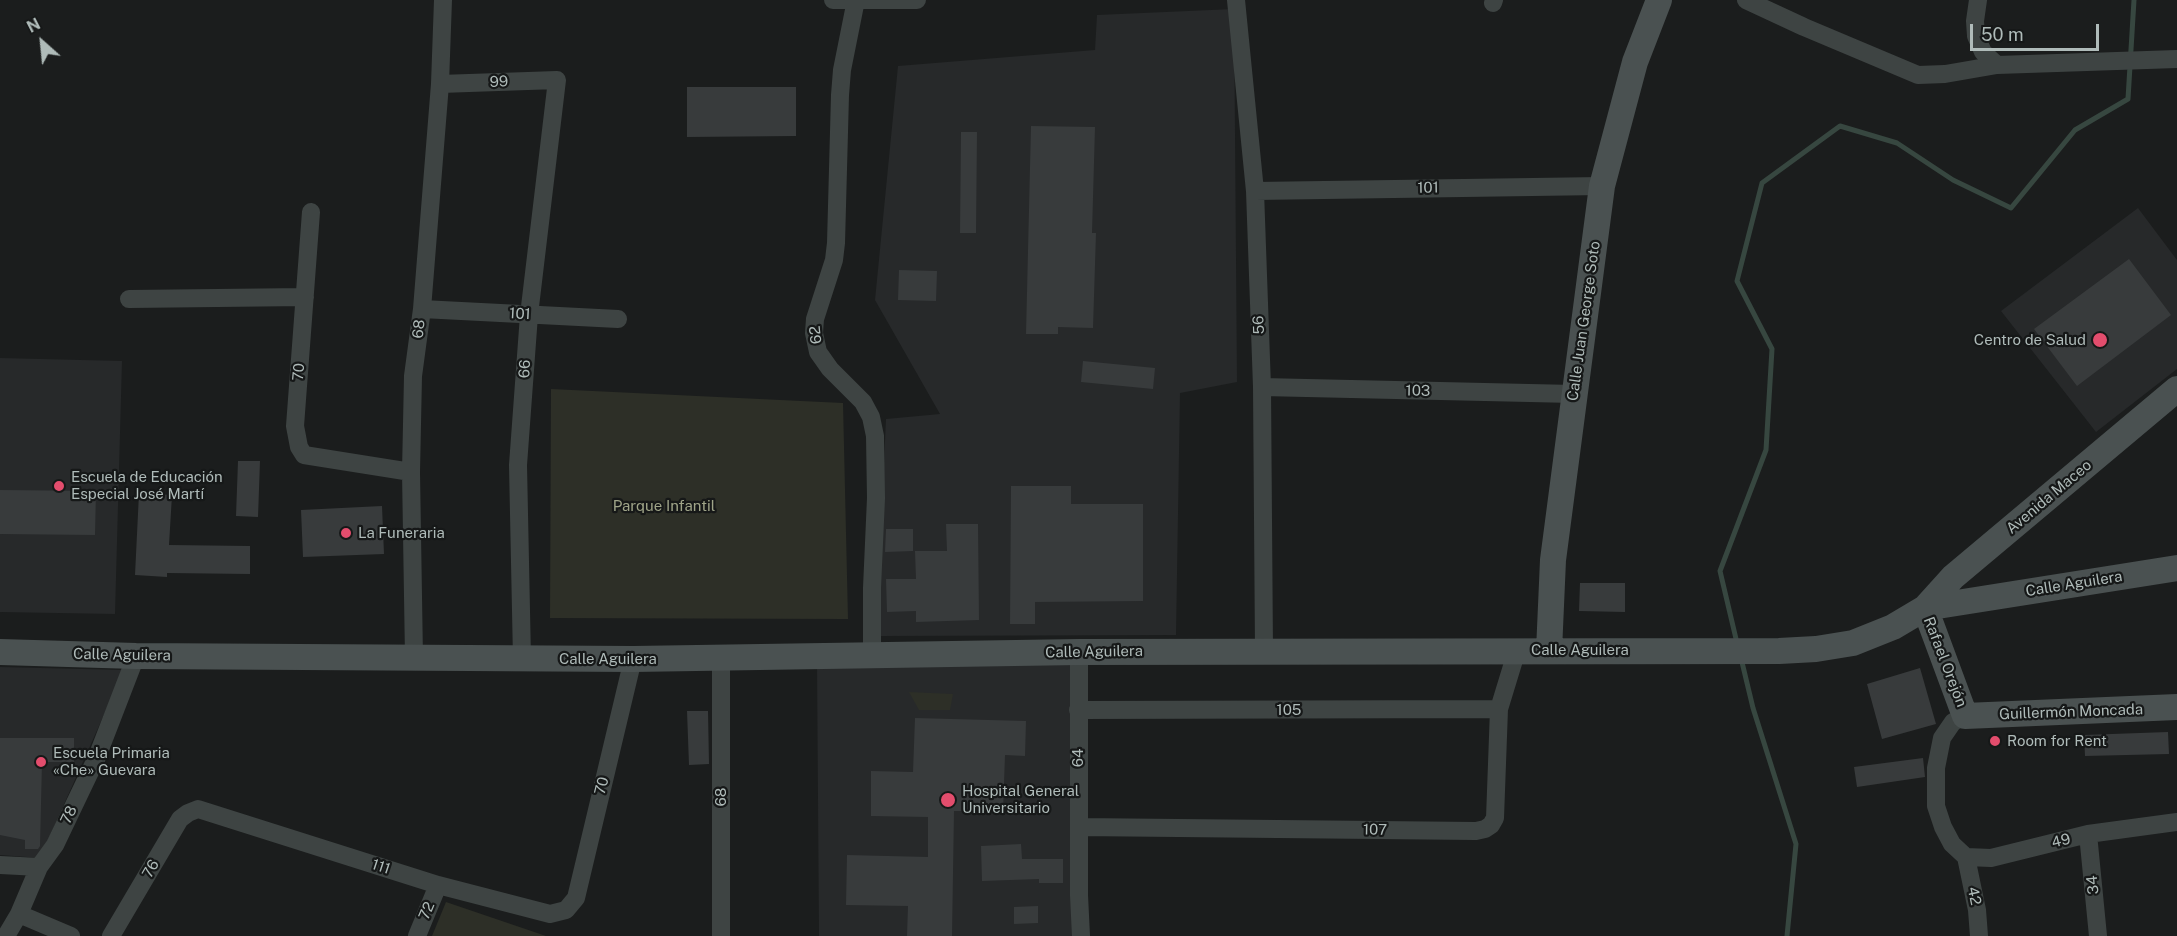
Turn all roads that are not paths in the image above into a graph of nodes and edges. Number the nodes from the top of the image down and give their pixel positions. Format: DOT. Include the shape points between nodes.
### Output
graph roads {
  1 [pos="443,0"];
  2 [pos="833,0"];
  3 [pos="917,0"];
  4 [pos="1236,0"];
  5 [pos="1659,0"];
  6 [pos="1746,0"];
  7 [pos="1978,0"];
  8 [pos="856,1"];
  9 [pos="2177,59"];
  10 [pos="1997,66"];
  11 [pos="557,80"];
  12 [pos="440,84"];
  13 [pos="1602,186"];
  14 [pos="1255,191"];
  15 [pos="310,212"];
  16 [pos="305,297"];
  17 [pos="129,299"];
  18 [pos="422,309"];
  19 [pos="529,315"];
  20 [pos="618,319"];
  21 [pos="1262,387"];
  22 [pos="2177,389"];
  23 [pos="1574,394"];
  24 [pos="411,472"];
  25 [pos="2177,568"];
  26 [pos="1958,573"];
  27 [pos="1970,601"];
  28 [pos="1925,608"];
  29 [pos="1517,650"];
  30 [pos="1264,651"];
  31 [pos="1549,651"];
  32 [pos="0,652"];
  33 [pos="1079,652"];
  34 [pos="872,655"];
  35 [pos="136,656"];
  36 [pos="414,658"];
  37 [pos="721,658"];
  38 [pos="522,659"];
  39 [pos="633,659"];
  40 [pos="2177,707"];
  41 [pos="1499,709"];
  42 [pos="1078,710"];
  43 [pos="1965,716"];
  44 [pos="198,809"];
  45 [pos="2177,822"];
  46 [pos="1078,827"];
  47 [pos="2088,834"];
  48 [pos="1966,857"];
  49 [pos="0,865"];
  50 [pos="39,867"];
  51 [pos="438,885"];
  52 [pos="566,910"];
  53 [pos="19,914"];
  54 [pos="6,936"];
  55 [pos="71,936"];
  56 [pos="111,936"];
  57 [pos="417,936"];
  58 [pos="721,936"];
  59 [pos="1081,936"];
  60 [pos="1979,936"];
  61 [pos="2098,936"];
  1 -- 12 [label="street, 68"];
  2 -- 8 [label="street"];
  3 -- 8 [label="street"];
  4 -- 14 [label="street, 56"];
  5 -- 13 [label="main road, Calle Juan George Soto" via="1635,62"];
  6 -- 10 [label="street" via="1918,75"];
  7 -- 10 [label="street" via="1976,36 1983,52"];
  8 -- 34 [label="street, 62" via="840,95 837,243 814,319 814,333 818,352 830,369 863,402 875,436"];
  9 -- 10 [label="street"];
  11 -- 12 [label="street, 99"];
  11 -- 19 [label="street, 66"];
  12 -- 18 [label="street, 68"];
  13 -- 14 [label="street, 101"];
  13 -- 23 [label="main road, Calle Juan George Soto"];
  14 -- 21 [label="street, 56"];
  15 -- 16 [label="street, 70"];
  16 -- 17 [label="street"];
  16 -- 24 [label="street, 70" via="295,426 299,447 304,455"];
  18 -- 19 [label="street, 101"];
  18 -- 24 [label="street, 68" via="413,376"];
  19 -- 20 [label="street, 101"];
  19 -- 38 [label="street, 66" via="518,465"];
  21 -- 23 [label="street, 103"];
  21 -- 30 [label="street, 56"];
  22 -- 26 [label="main road, Avenida Maceo"];
  23 -- 31 [label="main road, Calle Juan George Soto" via="1553,560"];
  24 -- 36 [label="street, 68"];
  25 -- 27 [label="main road, Calle Aguilera"];
  26 -- 27 [label="main road" via="1957,585"];
  26 -- 28 [label="main road, Avenida Maceo"];
  27 -- 28 [label="main road, Calle Aguilera"];
  28 -- 31 [label="main road, Calle Aguilera" via="1893,627 1852,643 1816,649"];
  28 -- 43 [label="main road, Rafael Orejón"];
  29 -- 30 [label="main road, Calle Aguilera"];
  29 -- 31 [label="main road, Calle Aguilera"];
  29 -- 41 [label="street, 107"];
  30 -- 33 [label="main road, Calle Aguilera"];
  32 -- 35 [label="main road, Calle Aguilera"];
  33 -- 34 [label="main road, Calle Aguilera"];
  33 -- 42 [label="street, 64"];
  34 -- 37 [label="main road, Calle Aguilera"];
  35 -- 36 [label="main road, Calle Aguilera"];
  35 -- 50 [label="street, 78" via="97,757 55,845"];
  36 -- 38 [label="main road, Calle Aguilera"];
  37 -- 39 [label="main road, Calle Aguilera"];
  37 -- 58 [label="street, 68"];
  38 -- 39 [label="main road, Calle Aguilera"];
  39 -- 52 [label="street, 70" via="576,898"];
  40 -- 43 [label="main road, Guillermón Moncada"];
  41 -- 42 [label="street, 105"];
  41 -- 46 [label="street, 107" via="1496,812 1485,829"];
  42 -- 46 [label="street, 64"];
  43 -- 48 [label="street, Rafael Orejón" via="1953,722 1942,738 1936,768 1936,806 1952,844"];
  44 -- 51 [label="street, 111"];
  44 -- 56 [label="street, 76" via="180,819"];
  45 -- 47 [label="street, 49"];
  46 -- 59 [label="street, 64"];
  47 -- 48 [label="street, 49" via="1991,858"];
  47 -- 61 [label="street, 34"];
  48 -- 60 [label="street, 42"];
  49 -- 50 [label="street"];
  50 -- 53 [label="street, 78"];
  51 -- 52 [label="street, 111" via="550,914"];
  51 -- 57 [label="street, 72"];
  53 -- 54 [label="street, 78"];
  53 -- 55 [label="street"];
}
